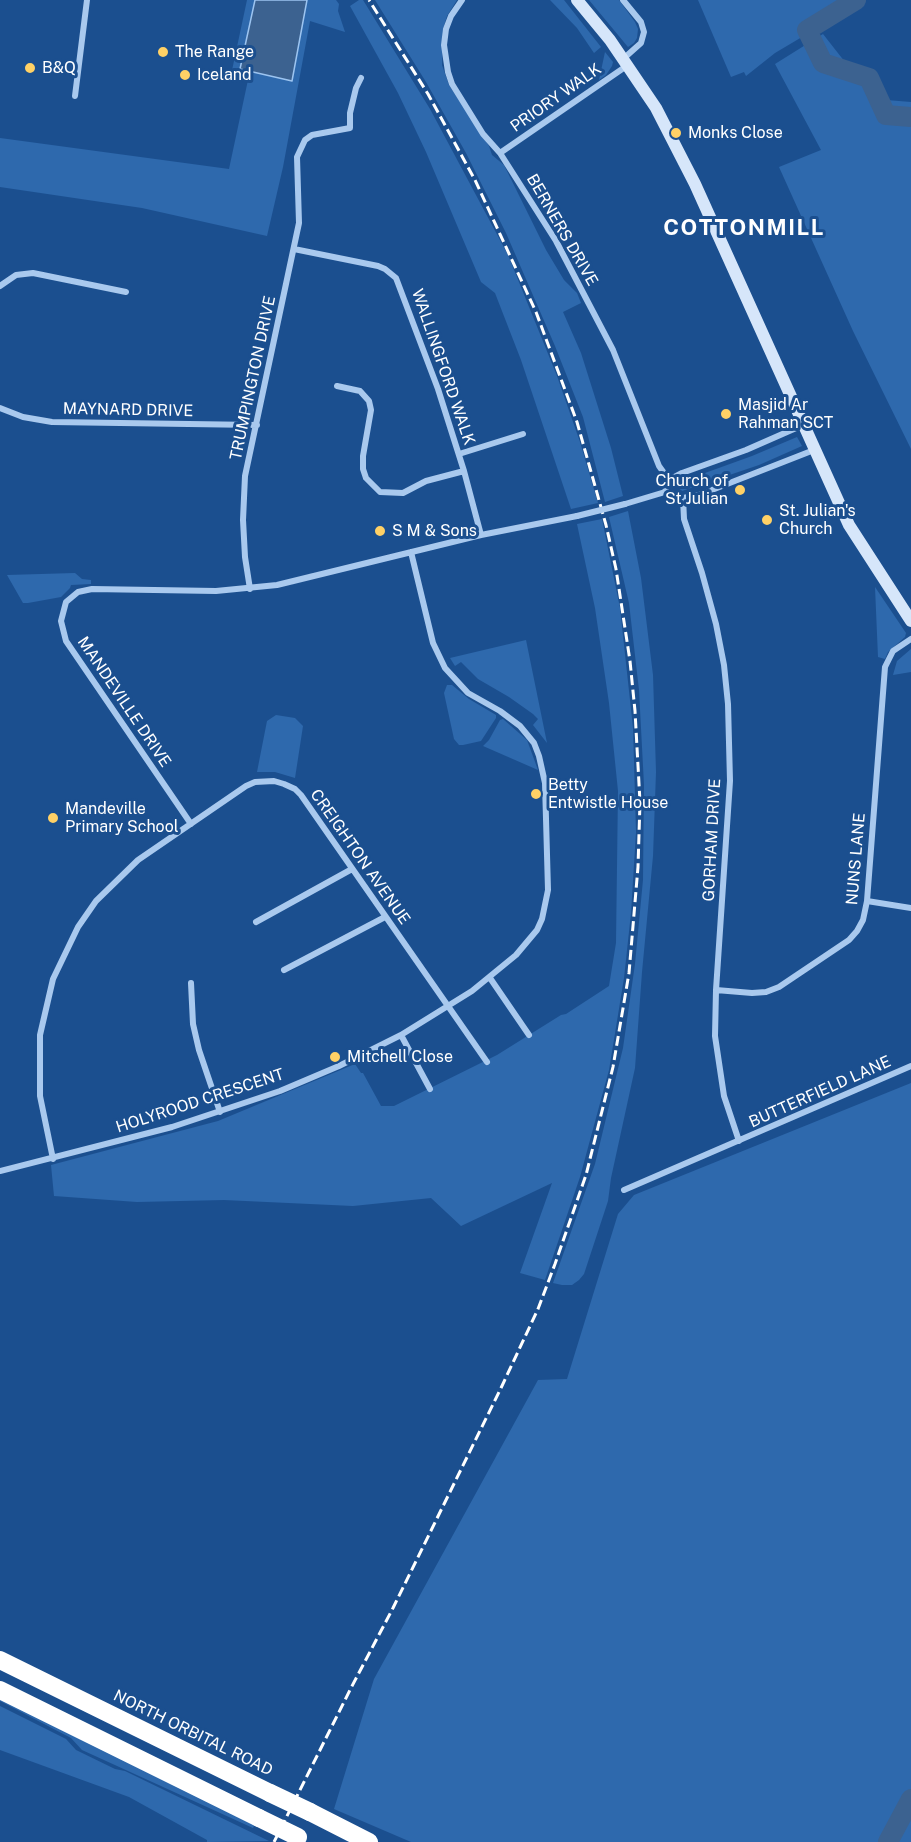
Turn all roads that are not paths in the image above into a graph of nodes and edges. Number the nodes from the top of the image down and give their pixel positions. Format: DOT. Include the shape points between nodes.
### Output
graph roads {
  1 [pos="87,0"];
  2 [pos="462,0"];
  3 [pos="577,0"];
  4 [pos="623,0"];
  5 [pos="626,62"];
  6 [pos="361,78"];
  7 [pos="75,96"];
  8 [pos="500,153"];
  9 [pos="294,249"];
  10 [pos="0,286"];
  11 [pos="126,292"];
  12 [pos="337,386"];
  13 [pos="0,408"];
  14 [pos="257,425"];
  15 [pos="803,425"];
  16 [pos="523,434"];
  17 [pos="815,449"];
  18 [pos="459,454"];
  19 [pos="464,471"];
  20 [pos="669,480"];
  21 [pos="665,492"];
  22 [pos="683,498"];
  23 [pos="481,535"];
  24 [pos="411,552"];
  25 [pos="250,589"];
  26 [pos="911,621"];
  27 [pos="911,639"];
  28 [pos="191,824"];
  29 [pos="352,869"];
  30 [pos="867,901"];
  31 [pos="911,908"];
  32 [pos="385,916"];
  33 [pos="256,922"];
  34 [pos="284,970"];
  35 [pos="490,978"];
  36 [pos="190,983"];
  37 [pos="716,990"];
  38 [pos="449,1007"];
  39 [pos="401,1035"];
  40 [pos="529,1035"];
  41 [pos="487,1062"];
  42 [pos="911,1066"];
  43 [pos="430,1089"];
  44 [pos="220,1112"];
  45 [pos="739,1142"];
  46 [pos="52,1159"];
  47 [pos="0,1171"];
  48 [pos="624,1190"];
  49 [pos="0,1660"];
  50 [pos="0,1690"];
  51 [pos="303,1839"];
  52 [pos="369,1842"];
  1 -- 7 [label="street"];
  2 -- 8 [label="street, BERNERS DRIVE" via="446,29 448,72 483,134"];
  3 -- 5 [label="street"];
  4 -- 5 [label="street" via="644,32 641,43"];
  5 -- 8 [label="street, PRIORY WALK"];
  5 -- 15 [label="street" via="656,108 695,184"];
  6 -- 9 [label="street, TRUMPINGTON DRIVE" via="350,113 350,128 312,135 297,157 300,210"];
  8 -- 20 [label="street, BERNERS DRIVE" via="556,241 613,350 658,466"];
  9 -- 14 [label="street, TRUMPINGTON DRIVE"];
  9 -- 18 [label="street, WALLINGFORD WALK" via="378,266 396,278"];
  10 -- 11 [label="street" via="16,275 33,273"];
  12 -- 19 [label="street" via="360,391 369,401 363,469 380,492 403,493 426,481"];
  13 -- 14 [label="street, MAYNARD DRIVE" via="52,422"];
  14 -- 25 [label="street, TRUMPINGTON DRIVE" via="245,476 243,520"];
  15 -- 17 [label="street"];
  15 -- 20 [label="street"];
  16 -- 18 [label="street"];
  17 -- 22 [label="street"];
  17 -- 26 [label="street" via="849,525"];
  18 -- 19 [label="street, WALLINGFORD WALK"];
  19 -- 23 [label="street, WALLINGFORD WALK"];
  20 -- 21 [label="street"];
  21 -- 22 [label="street"];
  21 -- 23 [label="street, bridge" via="577,516"];
  22 -- 37 [label="street, GORHAM DRIVE" via="682,514 716,624 728,705 730,781"];
  23 -- 24 [label="street"];
  24 -- 25 [label="street"];
  24 -- 35 [label="street, HOLYROOD CRESCENT" via="434,643 445,668 468,693 511,718 528,735 539,756 545,783 548,890 542,919 527,943"];
  25 -- 28 [label="street, MANDEVILLE DRIVE" via="92,589 78,592 66,602 63,611 66,641"];
  27 -- 30 [label="street, NUNS LANE" via="893,651 885,667"];
  28 -- 29 [label="street, CREIGHTON AVENUE" via="246,786 274,781 301,795"];
  28 -- 46 [label="street, CREIGHTON AVENUE" via="138,860 96,901 78,927 53,979 40,1035 39,1063 40,1096"];
  29 -- 32 [label="street, CREIGHTON AVENUE"];
  29 -- 33 [label="street"];
  30 -- 31 [label="street"];
  30 -- 37 [label="street, NUNS LANE" via="863,920 849,940 779,987 752,993"];
  32 -- 34 [label="street"];
  32 -- 38 [label="street, CREIGHTON AVENUE"];
  35 -- 38 [label="street, HOLYROOD CRESCENT"];
  35 -- 40 [label="street"];
  36 -- 44 [label="street" via="199,1050"];
  37 -- 45 [label="street, GORHAM DRIVE" via="718,1065"];
  38 -- 39 [label="street, HOLYROOD CRESCENT"];
  38 -- 41 [label="street, CREIGHTON AVENUE"];
  39 -- 43 [label="street"];
  39 -- 44 [label="street, HOLYROOD CRESCENT" via="339,1066"];
  42 -- 45 [label="street, BUTTERFIELD LANE"];
  44 -- 46 [label="street, HOLYROOD CRESCENT"];
  45 -- 48 [label="street, BUTTERFIELD LANE"];
  46 -- 47 [label="street, HOLYROOD CRESCENT"];
  49 -- 52 [label="highway, NORTH ORBITAL ROAD, bridge"];
  50 -- 51 [label="highway, bridge"];
}
